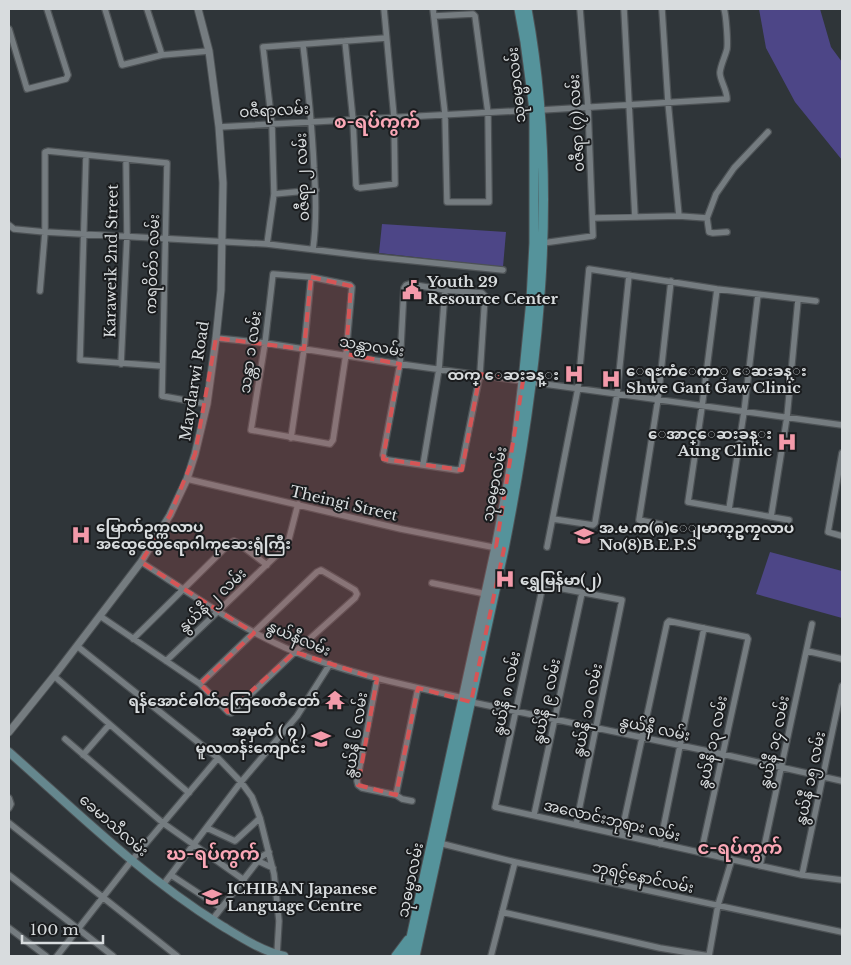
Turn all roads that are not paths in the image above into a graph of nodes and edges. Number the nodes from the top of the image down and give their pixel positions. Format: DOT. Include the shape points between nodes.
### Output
graph roads {
  1 [pos="47,9"];
  2 [pos="105,9"];
  3 [pos="147,9"];
  4 [pos="198,9"];
  5 [pos="384,9"];
  6 [pos="433,9"];
  7 [pos="519,9"];
  8 [pos="527,9"];
  9 [pos="580,9"];
  10 [pos="624,9"];
  11 [pos="662,9"];
  12 [pos="724,9"];
  13 [pos="434,16"];
  14 [pos="9,30"];
  15 [pos="386,38"];
  16 [pos="344,41"];
  17 [pos="303,45"];
  18 [pos="209,51"];
  19 [pos="162,55"];
  20 [pos="668,102"];
  21 [pos="629,104"];
  22 [pos="588,106"];
  23 [pos="538,110"];
  24 [pos="488,113"];
  25 [pos="445,114"];
  26 [pos="394,117"];
  27 [pos="353,120"];
  28 [pos="312,122"];
  29 [pos="272,125"];
  30 [pos="219,127"];
  31 [pos="768,132"];
  32 [pos="86,156"];
  33 [pos="126,159"];
  34 [pos="316,190"];
  35 [pos="274,194"];
  36 [pos="679,216"];
  37 [pos="635,217"];
  38 [pos="593,218"];
  39 [pos="707,218"];
  40 [pos="9,225"];
  41 [pos="45,232"];
  42 [pos="727,232"];
  43 [pos="84,235"];
  44 [pos="127,236"];
  45 [pos="166,238"];
  46 [pos="223,240"];
  47 [pos="543,243"];
  48 [pos="267,244"];
  49 [pos="314,249"];
  50 [pos="503,270"];
  51 [pos="630,275"];
  52 [pos="311,277"];
  53 [pos="671,281"];
  54 [pos="717,289"];
  55 [pos="445,290"];
  56 [pos="40,291"];
  57 [pos="758,294"];
  58 [pos="798,300"];
  59 [pos="816,301"];
  60 [pos="216,338"];
  61 [pos="265,343"];
  62 [pos="304,349"];
  63 [pos="346,354"];
  64 [pos="121,364"];
  65 [pos="400,364"];
  66 [pos="162,366"];
  67 [pos="439,369"];
  68 [pos="480,374"];
  69 [pos="527,382"];
  70 [pos="578,389"];
  71 [pos="617,394"];
  72 [pos="658,400"];
  73 [pos="207,404"];
  74 [pos="702,406"];
  75 [pos="744,412"];
  76 [pos="786,417"];
  77 [pos="842,425"];
  78 [pos="291,438"];
  79 [pos="842,453"];
  80 [pos="422,465"];
  81 [pos="187,479"];
  82 [pos="298,504"];
  83 [pos="729,509"];
  84 [pos="771,517"];
  85 [pos="553,519"];
  86 [pos="789,520"];
  87 [pos="664,525"];
  88 [pos="842,536"];
  89 [pos="547,547"];
  90 [pos="500,548"];
  91 [pos="141,562"];
  92 [pos="267,566"];
  93 [pos="432,583"];
  94 [pos="183,589"];
  95 [pos="582,593"];
  96 [pos="486,594"];
  97 [pos="217,611"];
  98 [pos="100,616"];
  99 [pos="812,624"];
  100 [pos="704,628"];
  101 [pos="254,633"];
  102 [pos="133,639"];
  103 [pos="77,646"];
  104 [pos="807,651"];
  105 [pos="295,652"];
  106 [pos="842,659"];
  107 [pos="166,661"];
  108 [pos="330,664"];
  109 [pos="54,676"];
  110 [pos="377,679"];
  111 [pos="200,684"];
  112 [pos="842,686"];
  113 [pos="418,688"];
  114 [pos="467,700"];
  115 [pos="516,710"];
  116 [pos="554,719"];
  117 [pos="109,724"];
  118 [pos="596,728"];
  119 [pos="9,732"];
  120 [pos="641,738"];
  121 [pos="65,739"];
  122 [pos="681,747"];
  123 [pos="9,752"];
  124 [pos="83,754"];
  125 [pos="722,754"];
  126 [pos="218,758"];
  127 [pos="782,768"];
  128 [pos="823,778"];
  129 [pos="842,781"];
  130 [pos="241,782"];
  131 [pos="189,793"];
  132 [pos="396,795"];
  133 [pos="9,798"];
  134 [pos="412,801"];
  135 [pos="495,807"];
  136 [pos="9,808"];
  137 [pos="534,815"];
  138 [pos="260,818"];
  139 [pos="9,823"];
  140 [pos="163,824"];
  141 [pos="576,825"];
  142 [pos="207,828"];
  143 [pos="621,835"];
  144 [pos="439,843"];
  145 [pos="660,844"];
  146 [pos="194,845"];
  147 [pos="269,852"];
  148 [pos="701,853"];
  149 [pos="132,860"];
  150 [pos="732,860"];
  151 [pos="258,861"];
  152 [pos="515,862"];
  153 [pos="760,866"];
  154 [pos="273,868"];
  155 [pos="171,874"];
  156 [pos="9,875"];
  157 [pos="802,875"];
  158 [pos="244,880"];
  159 [pos="842,880"];
  160 [pos="163,885"];
  161 [pos="103,898"];
  162 [pos="718,906"];
  163 [pos="222,908"];
  164 [pos="502,912"];
  165 [pos="212,920"];
  166 [pos="9,928"];
  167 [pos="79,929"];
  168 [pos="842,932"];
  169 [pos="415,936"];
  170 [pos="280,955"];
  171 [pos="46,956"];
  172 [pos="58,956"];
  173 [pos="113,956"];
  174 [pos="175,956"];
  175 [pos="396,956"];
  176 [pos="407,956"];
  177 [pos="415,956"];
  178 [pos="422,956"];
  179 [pos="490,956"];
  180 [pos="709,956"];
  1 -- 14 [label="street" via="66,79 27,89"];
  2 -- 19 [label="street" via="122,65"];
  3 -- 19 [label="street"];
  4 -- 18 [label="street, Maydarwi Road"];
  5 -- 15 [label="street"];
  6 -- 13 [label="street"];
  7 -- 23 [label="main road, သုဓမ္မာလမ်း"];
  8 -- 23 [label="main road, သုဓမ္မာလမ်း"];
  9 -- 22 [label="street, ၀ဇီရာ (၇) လမ်း"];
  10 -- 21 [label="street"];
  11 -- 20 [label="street"];
  12 -- 20 [label="street, ဝဇီရာလမ်း" via="727,45 720,78 725,85 727,99"];
  13 -- 24 [label="street" via="474,15"];
  13 -- 25 [label="street"];
  15 -- 16 [label="street"];
  15 -- 26 [label="street"];
  16 -- 17 [label="street"];
  16 -- 27 [label="street"];
  17 -- 28 [label="street, ဝဇီရာ ၂ လမ်း"];
  17 -- 29 [label="street" via="263,46"];
  18 -- 19 [label="street"];
  18 -- 30 [label="street, Maydarwi Road"];
  20 -- 21 [label="street, ဝဇီရာလမ်း"];
  20 -- 36 [label="street"];
  21 -- 22 [label="street, ဝဇီရာလမ်း"];
  21 -- 37 [label="street"];
  22 -- 23 [label="street, ဝဇီရာလမ်း"];
  22 -- 38 [label="street, ၀ဇီရာ (၇) လမ်း"];
  23 -- 24 [label="street, ဝဇီရာလမ်း"];
  23 -- 47 [label="main road, သုဓမ္မာလမ်း"];
  23 -- 69 [label="main road, သုဓမ္မာလမ်း"];
  24 -- 25 [label="street, ဝဇီရာလမ်း"];
  24 -- 25 [label="street" via="489,202 447,202"];
  25 -- 26 [label="street, ဝဇီရာလမ်း"];
  26 -- 27 [label="street, ဝဇီရာလမ်း"];
  26 -- 27 [label="street" via="394,184 357,187"];
  27 -- 28 [label="street, ဝဇီရာလမ်း"];
  28 -- 29 [label="street, ဝဇီရာလမ်း"];
  28 -- 34 [label="street, ဝဇီရာ ၂ လမ်း"];
  29 -- 30 [label="street, ဝဇီရာလမ်း"];
  29 -- 35 [label="street"];
  30 -- 46 [label="street, Maydarwi Road"];
  31 -- 39 [label="street" via="734,168 716,194"];
  32 -- 33 [label="street"];
  32 -- 41 [label="street" via="45,152"];
  32 -- 43 [label="street"];
  33 -- 44 [label="street, Karaweik 2nd Street"];
  33 -- 45 [label="street, ကရဝိတ်၁ လမ်း" via="167,163"];
  34 -- 35 [label="street"];
  34 -- 49 [label="street, ဝဇီရာ ၂ လမ်း"];
  35 -- 48 [label="street"];
  36 -- 37 [label="street"];
  36 -- 39 [label="street"];
  37 -- 38 [label="street"];
  38 -- 47 [label="street, ၀ဇီရာ (၇) လမ်း" via="593,236"];
  39 -- 42 [label="street" via="709,232"];
  40 -- 41 [label="street" via="14,229"];
  41 -- 43 [label="street"];
  41 -- 56 [label="street"];
  43 -- 44 [label="street"];
  43 -- 64 [label="street" via="80,359"];
  44 -- 45 [label="street"];
  44 -- 64 [label="street, Karaweik 2nd Street"];
  45 -- 46 [label="street"];
  45 -- 66 [label="street, ကရဝိတ်၁ လမ်း"];
  46 -- 48 [label="street"];
  46 -- 60 [label="street, Maydarwi Road"];
  47 -- 69 [label="main road, သုဓမ္မာလမ်း" via="540,302"];
  48 -- 49 [label="street"];
  49 -- 50 [label="street"];
  51 -- 53 [label="street"];
  51 -- 70 [label="street" via="588,269"];
  51 -- 71 [label="street"];
  52 -- 61 [label="street, သန္တာ ၁ လမ်း" via="272,276"];
  52 -- 62 [label="street"];
  52 -- 63 [label="street" via="352,288"];
  53 -- 54 [label="street"];
  53 -- 72 [label="street"];
  54 -- 57 [label="street"];
  54 -- 74 [label="street"];
  55 -- 65 [label="street" via="406,285 404,288"];
  55 -- 67 [label="street"];
  55 -- 68 [label="street" via="486,296"];
  57 -- 58 [label="street"];
  57 -- 75 [label="street"];
  58 -- 59 [label="street"];
  58 -- 76 [label="street"];
  60 -- 61 [label="street, သန္တာလမ်း"];
  60 -- 73 [label="street, Maydarwi Road"];
  61 -- 62 [label="street, သန္တာလမ်း"];
  61 -- 78 [label="street, သန္တာ ၁ လမ်း" via="251,428 252,431"];
  62 -- 63 [label="street, သန္တာလမ်း"];
  62 -- 78 [label="street"];
  63 -- 65 [label="street, သန္တာလမ်း"];
  63 -- 78 [label="street" via="333,440 326,444"];
  64 -- 66 [label="street"];
  65 -- 67 [label="street, သန္တာလမ်း"];
  65 -- 80 [label="street" via="383,455 385,459"];
  66 -- 73 [label="street, ကရဝိတ်၁ လမ်း" via="162,396"];
  67 -- 68 [label="street, သန္တာလမ်း"];
  67 -- 80 [label="street"];
  68 -- 69 [label="street, သန္တာလမ်း"];
  68 -- 80 [label="street" via="462,469"];
  69 -- 70 [label="street, သန္တာလမ်း"];
  69 -- 90 [label="main road, သုဓမ္မာလမ်း"];
  70 -- 71 [label="street, သန္တာလမ်း"];
  70 -- 85 [label="street"];
  71 -- 72 [label="street, သန္တာလမ်း"];
  71 -- 85 [label="street" via="594,525"];
  72 -- 74 [label="street, သန္တာလမ်း"];
  72 -- 87 [label="street" via="639,520"];
  73 -- 81 [label="street, Maydarwi Road"];
  74 -- 75 [label="street, သန္တာလမ်း"];
  74 -- 83 [label="street" via="688,502"];
  75 -- 76 [label="street, သန္တာလမ်း"];
  75 -- 83 [label="street"];
  76 -- 77 [label="street, သန္တာလမ်း"];
  76 -- 84 [label="street"];
  79 -- 88 [label="street" via="828,532"];
  81 -- 82 [label="street, Theingi Street"];
  81 -- 91 [label="street, Maydarwi Road" via="170,515"];
  82 -- 90 [label="street, Theingi Street"];
  82 -- 92 [label="street, နွယ်နီ ၂ လမ်း" via="289,539"];
  83 -- 84 [label="street"];
  84 -- 86 [label="street"];
  85 -- 89 [label="street"];
  90 -- 96 [label="main road, သုဓမ္မာလမ်း"];
  90 -- 114 [label="main road, သုဓမ္မာလမ်း"];
  91 -- 94 [label="street, နွယ်နီလမ်း"];
  91 -- 98 [label="street, Maydarwi Road"];
  92 -- 94 [label="street" via="234,541"];
  92 -- 97 [label="street, နွယ်နီ ၂ လမ်း"];
  93 -- 96 [label="street"];
  94 -- 97 [label="street, နွယ်နီလမ်း"];
  94 -- 102 [label="street"];
  95 -- 115 [label="street, နွယ်နီ ၈ လမ်း" via="543,585"];
  95 -- 116 [label="street, နွယ်နီ ၉ လမ်း"];
  95 -- 118 [label="street, နွယ်နီ ၁၀ လမ်း" via="622,600"];
  96 -- 114 [label="main road, သုဓမ္မာလမ်း"];
  97 -- 101 [label="street, နွယ်နီလမ်း"];
  97 -- 107 [label="street, နွယ်နီ ၂ လမ်း"];
  98 -- 102 [label="street"];
  98 -- 103 [label="street, Maydarwi Road"];
  99 -- 104 [label="street, နွယ်နီ ၁၄ လမ်း"];
  100 -- 120 [label="street" via="668,622"];
  100 -- 122 [label="street"];
  100 -- 125 [label="street, နွယ်နီ ၁၃ လမ်း" via="748,638"];
  101 -- 105 [label="street, နွယ်နီလမ်း"];
  101 -- 105 [label="street" via="321,570 355,590 355,598"];
  101 -- 111 [label="street"];
  102 -- 107 [label="street"];
  103 -- 109 [label="street, Maydarwi Road"];
  103 -- 126 [label="street"];
  104 -- 106 [label="street"];
  104 -- 127 [label="street, နွယ်နီ ၁၄ လမ်း"];
  105 -- 108 [label="street, နွယ်နီလမ်း"];
  105 -- 111 [label="street" via="231,713"];
  107 -- 111 [label="street"];
  108 -- 110 [label="street, နွယ်နီလမ်း"];
  108 -- 130 [label="street" via="297,716"];
  109 -- 117 [label="street"];
  109 -- 119 [label="street, Maydarwi Road"];
  110 -- 113 [label="street, နွယ်နီလမ်း"];
  110 -- 132 [label="street, နွယ်နီ ၆ လမ်း" via="358,785"];
  112 -- 128 [label="street, နွယ်နီ ၁၅ လမ်း"];
  113 -- 114 [label="street, နွယ်နီလမ်း"];
  113 -- 132 [label="street"];
  114 -- 115 [label="street, နွယ်နီ လမ်း"];
  114 -- 144 [label="main road, သုဓမ္မာလမ်း"];
  114 -- 169 [label="main road, သုဓမ္မာလမ်း"];
  115 -- 116 [label="street, နွယ်နီ လမ်း"];
  115 -- 135 [label="street, နွယ်နီ ၈ လမ်း"];
  116 -- 118 [label="street, နွယ်နီ လမ်း"];
  116 -- 137 [label="street, နွယ်နီ ၉ လမ်း"];
  117 -- 124 [label="street"];
  117 -- 131 [label="street"];
  118 -- 120 [label="street, နွယ်နီ လမ်း"];
  118 -- 141 [label="street, နွယ်နီ ၁၀ လမ်း"];
  120 -- 122 [label="street, နွယ်နီ လမ်း"];
  120 -- 143 [label="street"];
  121 -- 124 [label="street"];
  122 -- 125 [label="street, နွယ်နီ လမ်း"];
  122 -- 145 [label="street"];
  123 -- 149 [label="main road, ခေမာသီလမ်း"];
  124 -- 140 [label="street"];
  125 -- 127 [label="street, နွယ်နီ လမ်း"];
  125 -- 148 [label="street, နွယ်နီ ၁၃ လမ်း"];
  126 -- 130 [label="street"];
  126 -- 131 [label="street"];
  127 -- 128 [label="street, နွယ်နီ လမ်း"];
  127 -- 153 [label="street, နွယ်နီ ၁၄ လမ်း"];
  128 -- 129 [label="street, နွယ်နီ လမ်း"];
  128 -- 157 [label="street, နွယ်နီ ၁၅ လမ်း"];
  130 -- 138 [label="street" via="252,797"];
  130 -- 142 [label="street"];
  131 -- 140 [label="street"];
  132 -- 134 [label="street"];
  133 -- 136 [label="street"];
  135 -- 137 [label="street, အလောင်းဘုရား လမ်း"];
  137 -- 141 [label="street, အလောင်းဘုရား လမ်း"];
  138 -- 142 [label="street" via="235,841"];
  138 -- 147 [label="street"];
  139 -- 161 [label="street"];
  140 -- 146 [label="street"];
  140 -- 149 [label="street"];
  141 -- 143 [label="street, အလောင်းဘုရား လမ်း"];
  142 -- 146 [label="street"];
  143 -- 145 [label="street, အလောင်းဘုရား လမ်း"];
  144 -- 152 [label="street, ဘုရင့်နောင်လမ်း"];
  144 -- 169 [label="main road, သုဓမ္မာလမ်း"];
  145 -- 148 [label="street, အလောင်းဘုရား လမ်း"];
  146 -- 155 [label="street"];
  146 -- 158 [label="street"];
  147 -- 151 [label="street"];
  147 -- 154 [label="street"];
  148 -- 150 [label="street, အလောင်းဘုရား လမ်း"];
  149 -- 160 [label="main road, ခေမာသီလမ်း"];
  149 -- 161 [label="street"];
  150 -- 153 [label="street, အလောင်းဘုရား လမ်း"];
  150 -- 162 [label="street"];
  151 -- 154 [label="street"];
  151 -- 158 [label="street"];
  152 -- 162 [label="street, ဘုရင့်နောင်လမ်း"];
  152 -- 164 [label="street"];
  153 -- 157 [label="street, အလောင်းဘုရား လမ်း"];
  154 -- 170 [label="street"];
  155 -- 160 [label="street"];
  155 -- 163 [label="street"];
  156 -- 167 [label="street"];
  157 -- 159 [label="street, အလောင်းဘုရား လမ်း"];
  158 -- 163 [label="street"];
  160 -- 165 [label="main road, ခေမာသီလမ်း"];
  161 -- 167 [label="street"];
  161 -- 174 [label="street"];
  162 -- 168 [label="street, ဘုရင့်နောင်လမ်း"];
  162 -- 180 [label="street"];
  163 -- 165 [label="street"];
  164 -- 179 [label="street"];
  164 -- 180 [label="street"];
  165 -- 170 [label="main road, ခေမာသီလမ်း"];
  166 -- 171 [label="street"];
  167 -- 172 [label="street"];
  167 -- 173 [label="street"];
  169 -- 175 [label="main road"];
  169 -- 176 [label="main road, သုဓမ္မာလမ်း"];
  169 -- 177 [label="main road, သုဓမ္မာလမ်း"];
  169 -- 178 [label="main road"];
}
